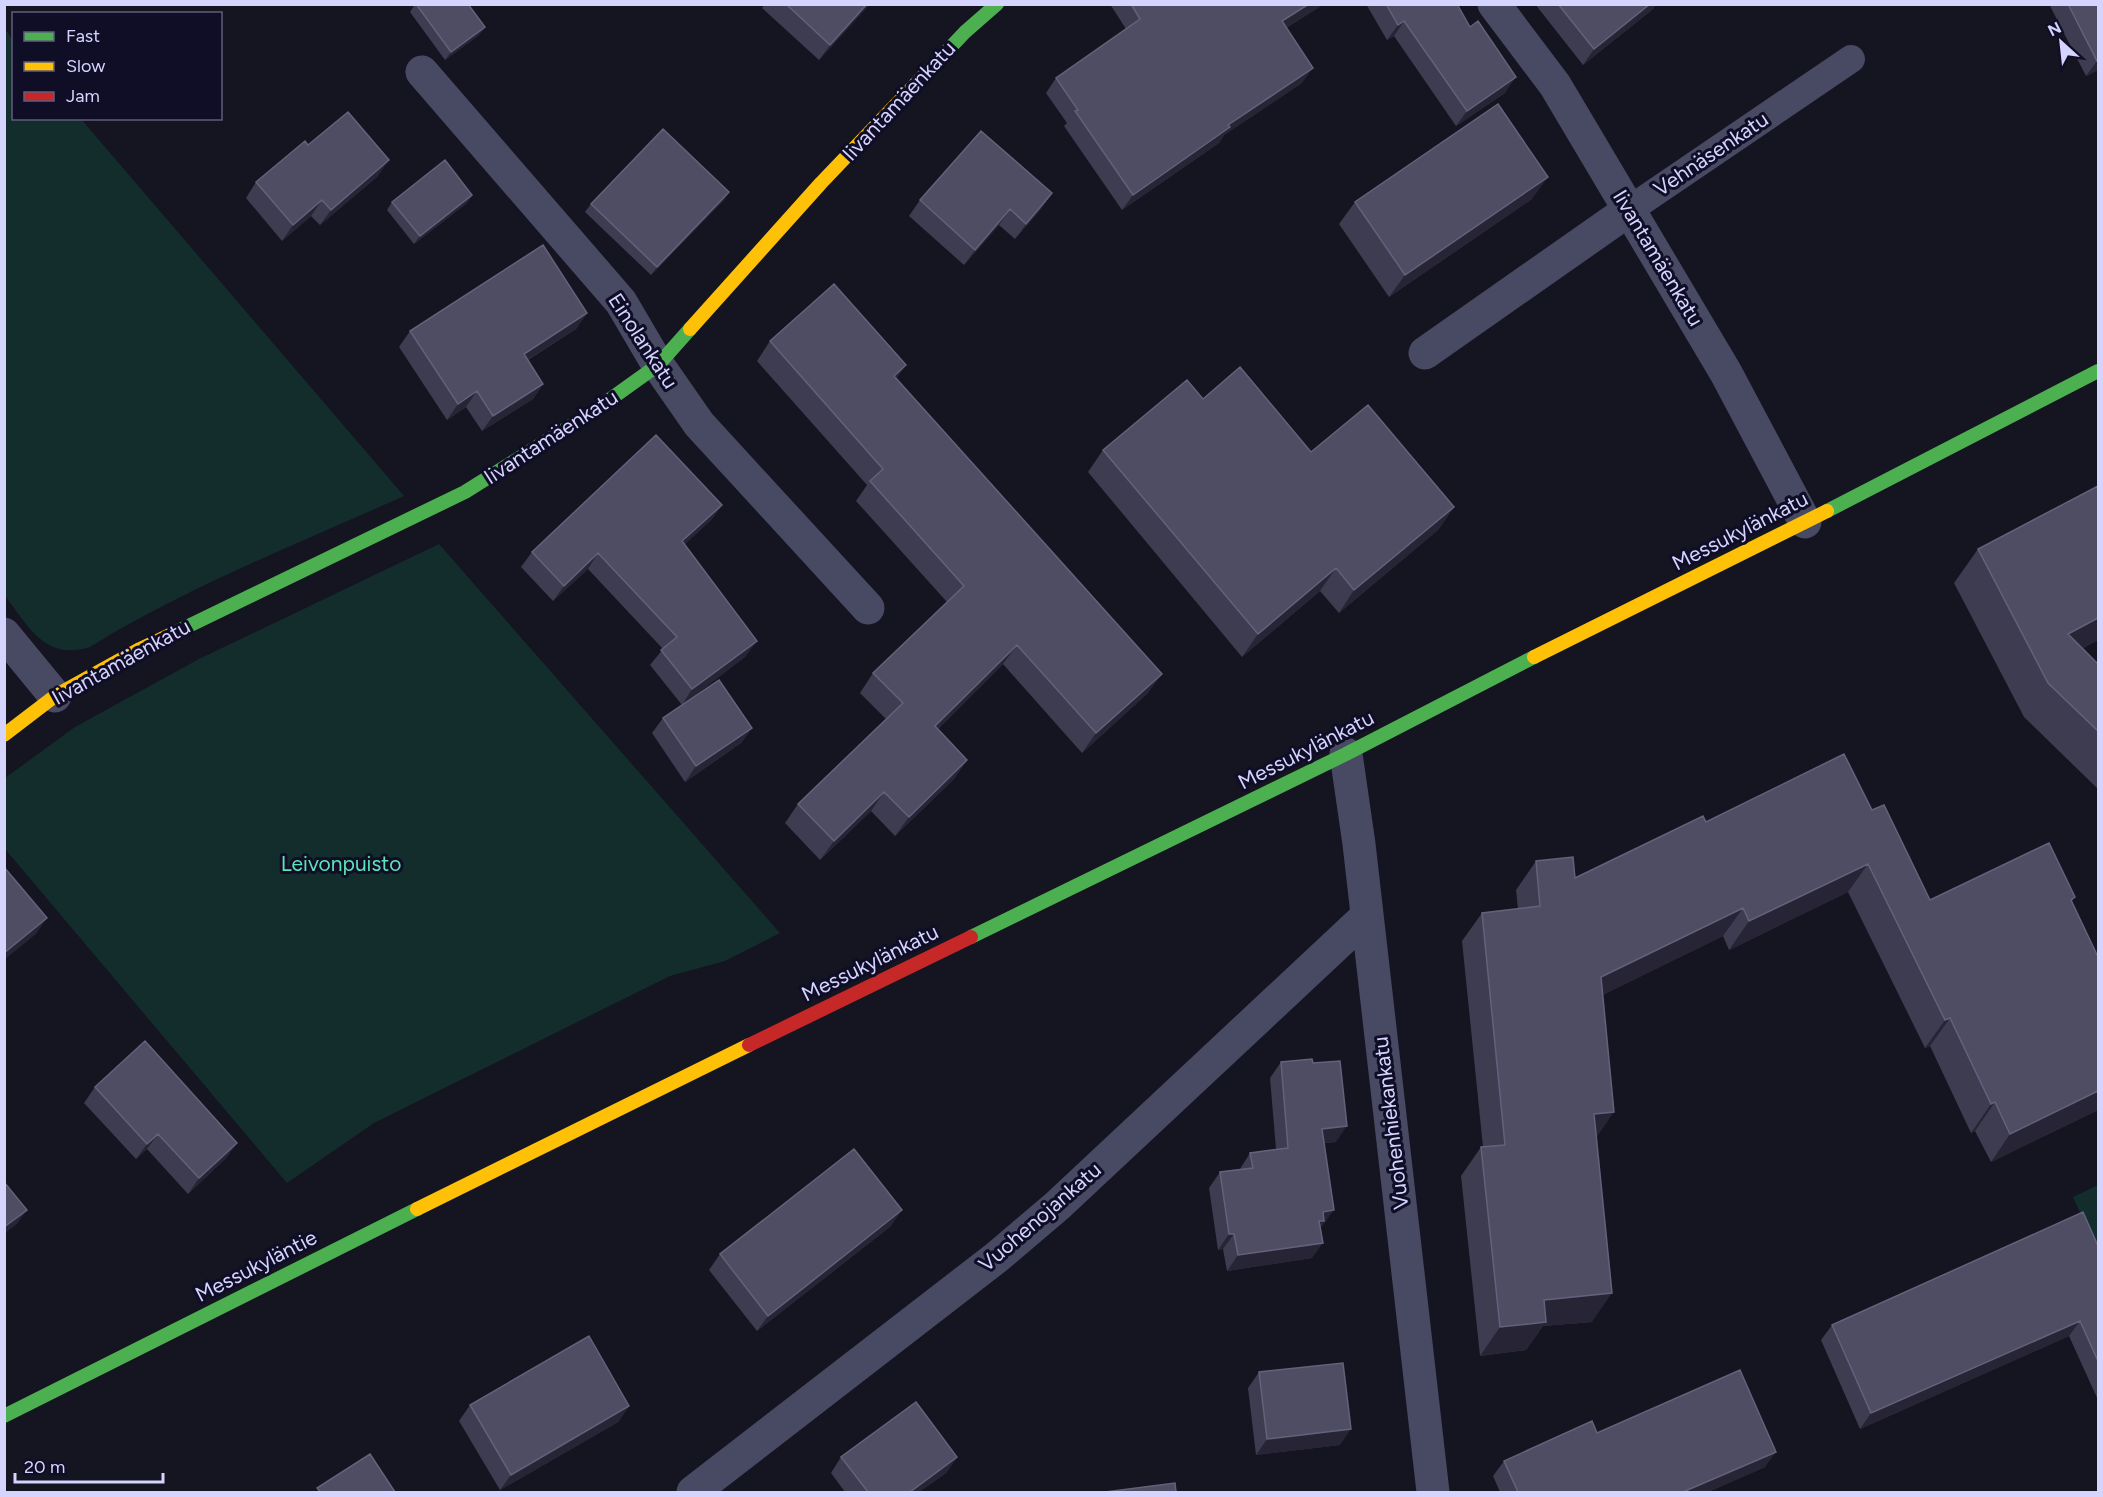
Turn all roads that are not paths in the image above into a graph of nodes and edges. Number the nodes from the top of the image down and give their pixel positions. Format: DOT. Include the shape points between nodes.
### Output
graph roads {
  1 [pos="997,4"];
  2 [pos="1494,4"];
  3 [pos="1851,59"];
  4 [pos="422,72"];
  5 [pos="1629,210"];
  6 [pos="1425,353"];
  7 [pos="658,365"];
  8 [pos="2098,370"];
  9 [pos="1805,522"];
  10 [pos="868,608"];
  11 [pos="4,634"];
  12 [pos="55,696"];
  13 [pos="4,735"];
  14 [pos="1346,753"];
  15 [pos="1367,916"];
  16 [pos="526,1154"];
  17 [pos="4,1416"];
  18 [pos="693,1492"];
  19 [pos="1433,1492"];
  1 -- 7 [label="main road, Iivantamäenkatu" via="965,32 821,183"];
  2 -- 5 [label="street, Iivantamäenkatu" via="1555,85"];
  3 -- 5 [label="lane, Vehnäsenkatu"];
  4 -- 7 [label="street, Einolankatu" via="621,302"];
  5 -- 6 [label="street, Vehnäsenkatu"];
  5 -- 9 [label="street, Iivantamäenkatu" via="1726,373"];
  7 -- 10 [label="street, Einolankatu" via="699,424"];
  7 -- 12 [label="main road, Iivantamäenkatu" via="591,413 465,492 140,649"];
  8 -- 9 [label="main road, Messukylänkatu"];
  9 -- 14 [label="main road, Messukylänkatu"];
  11 -- 12 [label="street"];
  12 -- 13 [label="main road, Iivantamäenkatu"];
  14 -- 15 [label="street, Vuohenhiekankatu"];
  14 -- 16 [label="main road, Messukylänkatu"];
  15 -- 18 [label="street, Vuohenojankatu" via="1031,1228"];
  15 -- 19 [label="street, Vuohenhiekankatu"];
  16 -- 17 [label="main road, Messukyläntie"];
}
